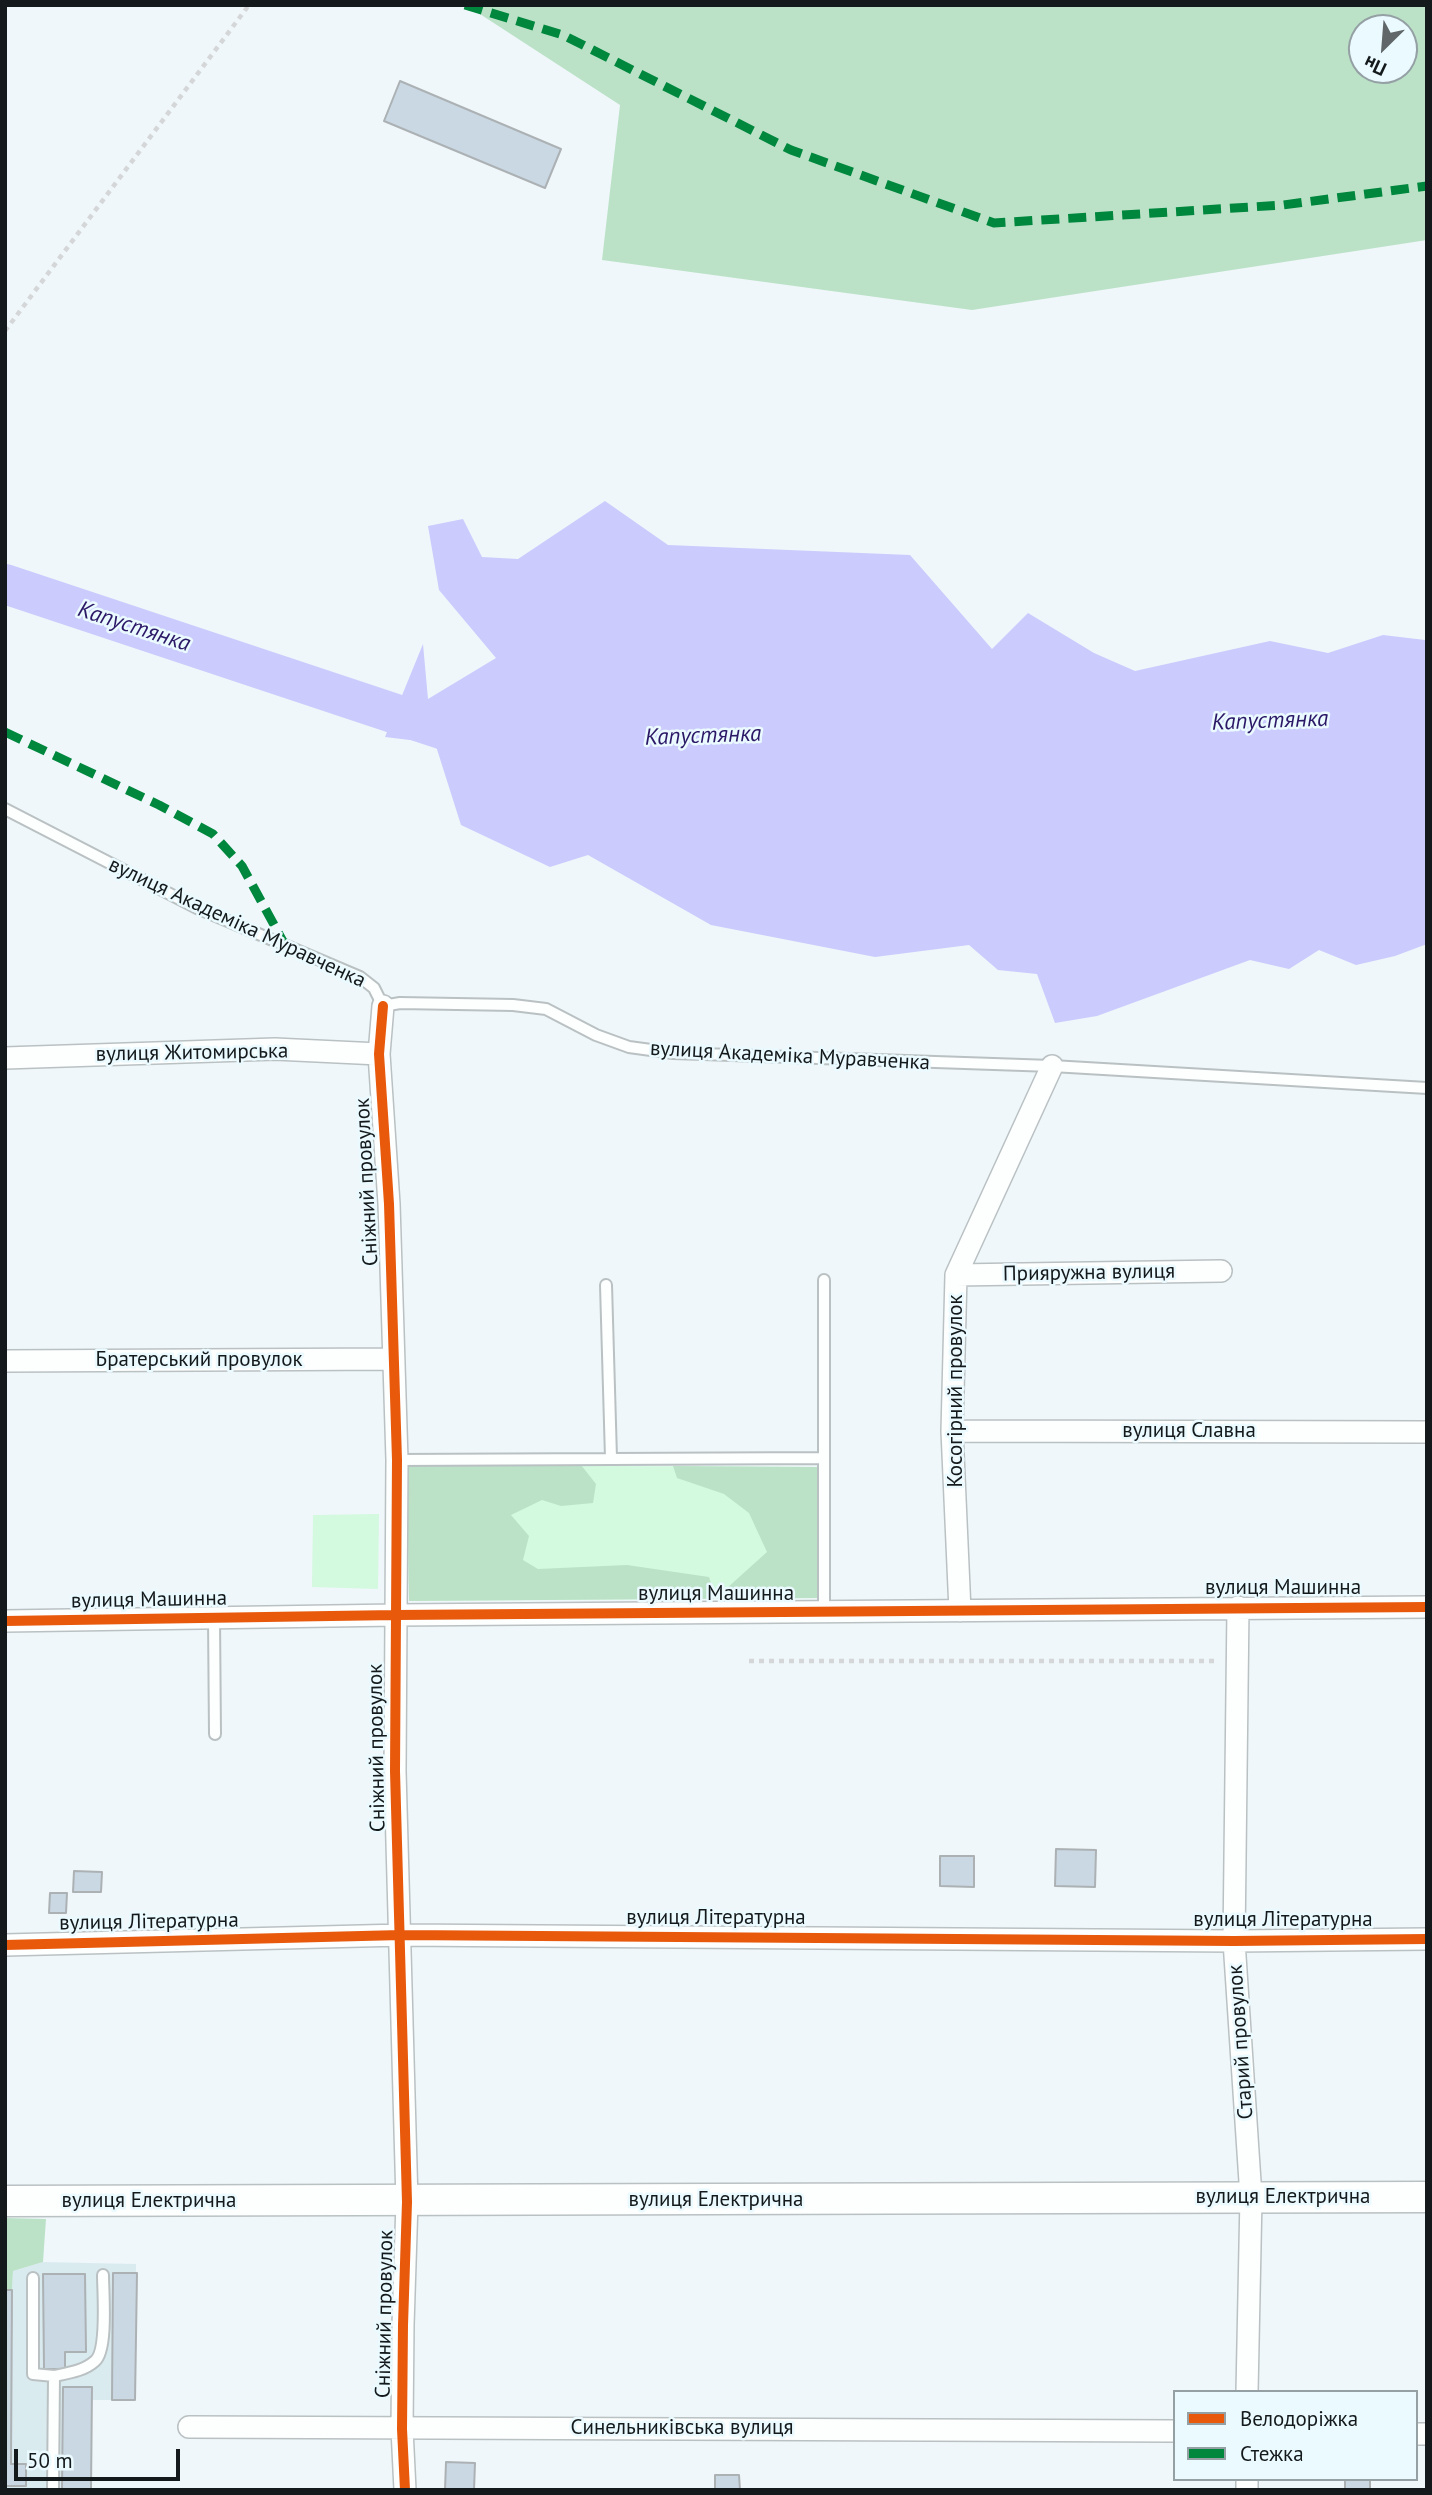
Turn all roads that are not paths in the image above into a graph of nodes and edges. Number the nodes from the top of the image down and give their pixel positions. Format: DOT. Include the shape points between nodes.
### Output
graph roads {
  1 [pos="5,809"];
  2 [pos="383,1006"];
  3 [pos="379,1054"];
  4 [pos="5,1058"];
  5 [pos="1052,1066"];
  6 [pos="1427,1088"];
  7 [pos="1221,1271"];
  8 [pos="956,1275"];
  9 [pos="824,1280"];
  10 [pos="606,1285"];
  11 [pos="393,1359"];
  12 [pos="5,1361"];
  13 [pos="952,1431"];
  14 [pos="1427,1432"];
  15 [pos="611,1458"];
  16 [pos="824,1458"];
  17 [pos="397,1460"];
  18 [pos="1238,1607"];
  19 [pos="1427,1607"];
  20 [pos="960,1611"];
  21 [pos="824,1612"];
  22 [pos="396,1615"];
  23 [pos="214,1619"];
  24 [pos="5,1621"];
  25 [pos="215,1734"];
  26 [pos="401,1935"];
  27 [pos="1427,1939"];
  28 [pos="1234,1941"];
  29 [pos="5,1945"];
  30 [pos="1251,2197"];
  31 [pos="1427,2197"];
  32 [pos="5,2201"];
  33 [pos="407,2202"];
  34 [pos="103,2275"];
  35 [pos="33,2278"];
  36 [pos="54,2376"];
  37 [pos="1247,2390"];
  38 [pos="189,2427"];
  39 [pos="402,2428"];
  40 [pos="1173,2431"];
  41 [pos="53,2490"];
  42 [pos="405,2490"];
  1 -- 2 [label="lane, вулиця Академіка Муравченка" via="197,908 360,976 374,988"];
  2 -- 3 [label="street, Сніжний провулок"];
  2 -- 5 [label="lane, вулиця Академіка Муравченка" via="546,1009 629,1047 673,1053"];
  3 -- 4 [label="street, вулиця Житомирська" via="275,1049"];
  3 -- 11 [label="street, Сніжний провулок"];
  5 -- 6 [label="lane, вулиця Академіка Муравченка"];
  5 -- 8 [label="street, Косогірний провулок"];
  7 -- 8 [label="street, Прияружна вулиця"];
  8 -- 13 [label="street, Косогірний провулок"];
  9 -- 16 [label="lane"];
  10 -- 15 [label="lane"];
  11 -- 12 [label="street, Братерський провулок"];
  11 -- 17 [label="street, Сніжний провулок"];
  13 -- 14 [label="street, вулиця Славна"];
  13 -- 20 [label="street, Косогірний провулок"];
  15 -- 16 [label="lane"];
  15 -- 17 [label="lane"];
  16 -- 21 [label="lane"];
  17 -- 22 [label="street, Сніжний провулок"];
  18 -- 19 [label="street, вулиця Машинна"];
  18 -- 20 [label="street, вулиця Машинна"];
  18 -- 28 [label="street, Старий провулок"];
  20 -- 21 [label="street, вулиця Машинна"];
  21 -- 22 [label="street, вулиця Машинна"];
  22 -- 23 [label="street, вулиця Машинна"];
  22 -- 26 [label="street, Сніжний провулок"];
  23 -- 24 [label="street, вулиця Машинна"];
  23 -- 25 [label="lane"];
  26 -- 28 [label="street, вулиця Літературна"];
  26 -- 29 [label="street, вулиця Літературна"];
  26 -- 33 [label="street, Сніжний провулок"];
  27 -- 28 [label="street, вулиця Літературна"];
  28 -- 30 [label="street, Старий провулок"];
  30 -- 31 [label="street, вулиця Електрична"];
  30 -- 33 [label="street, вулиця Електрична"];
  30 -- 37 [label="street, Старий провулок"];
  32 -- 33 [label="street, вулиця Електрична"];
  33 -- 39 [label="street, Сніжний провулок"];
  34 -- 36 [label="lane" via="103,2346 97,2360 78,2371"];
  35 -- 36 [label="lane" via="33,2374"];
  36 -- 41 [label="lane"];
  38 -- 39 [label="street, Синельниківська вулиця"];
  39 -- 40 [label="street, Синельниківська вулиця"];
  39 -- 42 [label="street, Сніжний провулок"];
}
